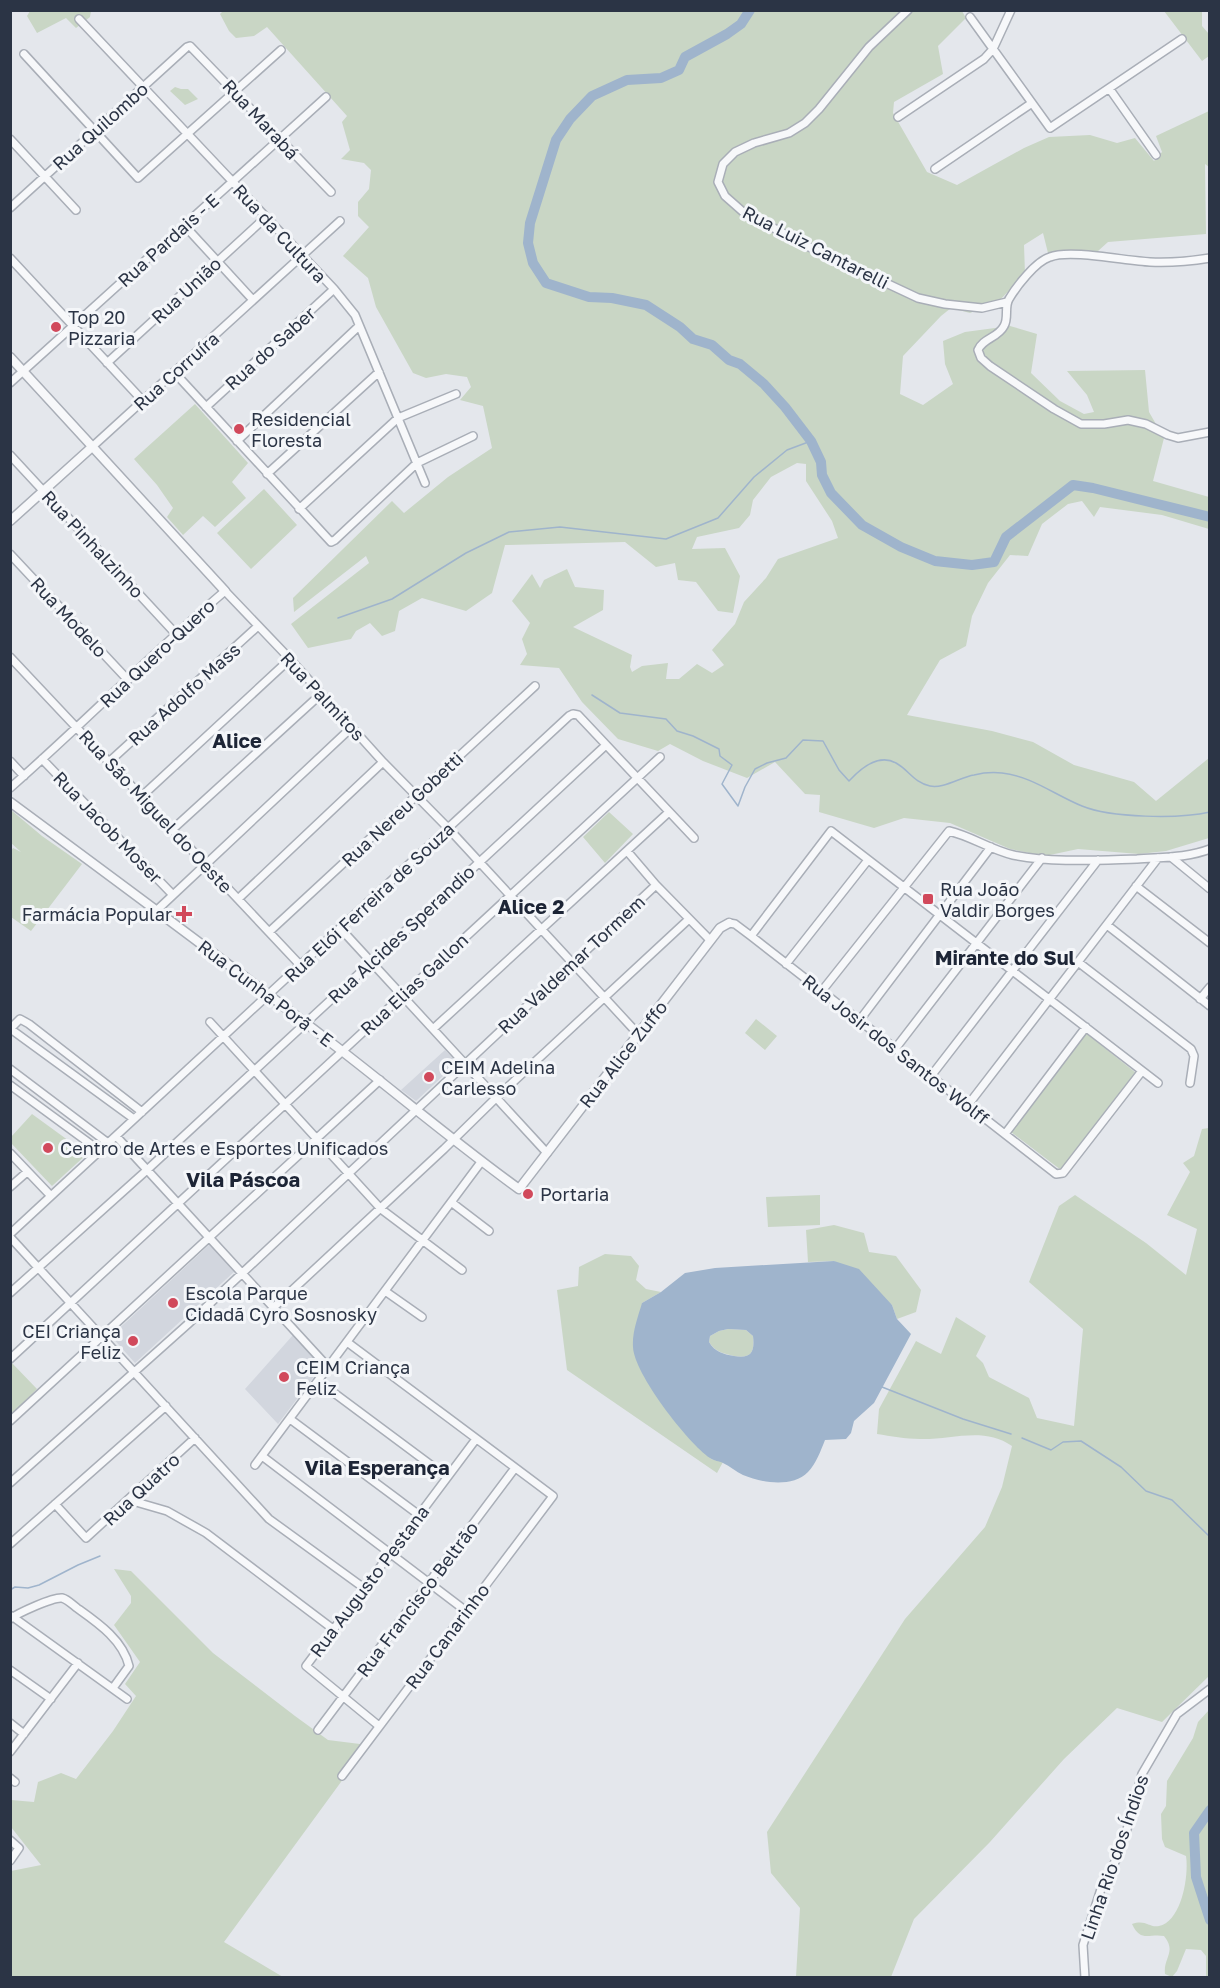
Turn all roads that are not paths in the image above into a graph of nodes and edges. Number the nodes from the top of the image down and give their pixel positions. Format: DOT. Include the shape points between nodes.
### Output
graph roads {
  1 [pos="908,10"];
  2 [pos="1011,10"];
  3 [pos="970,17"];
  4 [pos="79,19"];
  5 [pos="1182,39"];
  6 [pos="190,46"];
  7 [pos="993,49"];
  8 [pos="281,50"];
  9 [pos="24,54"];
  10 [pos="143,87"];
  11 [pos="1109,88"];
  12 [pos="235,92"];
  13 [pos="326,97"];
  14 [pos="1032,103"];
  15 [pos="898,117"];
  16 [pos="94,131"];
  17 [pos="188,135"];
  18 [pos="10,139"];
  19 [pos="279,139"];
  20 [pos="1156,155"];
  21 [pos="935,170"];
  22 [pos="45,176"];
  23 [pos="232,182"];
  24 [pos="331,192"];
  25 [pos="10,207"];
  26 [pos="76,210"];
  27 [pos="266,218"];
  28 [pos="340,220"];
  29 [pos="184,225"];
  30 [pos="302,256"];
  31 [pos="10,258"];
  32 [pos="1209,258"];
  33 [pos="218,262"];
  34 [pos="334,289"];
  35 [pos="253,300"];
  36 [pos="1007,302"];
  37 [pos="74,326"];
  38 [pos="359,326"];
  39 [pos="10,357"];
  40 [pos="107,363"];
  41 [pos="24,371"];
  42 [pos="174,372"];
  43 [pos="379,372"];
  44 [pos="10,383"];
  45 [pos="456,394"];
  46 [pos="143,401"];
  47 [pos="206,407"];
  48 [pos="398,418"];
  49 [pos="1209,432"];
  50 [pos="473,436"];
  51 [pos="237,441"];
  52 [pos="92,447"];
  53 [pos="10,455"];
  54 [pos="417,463"];
  55 [pos="267,474"];
  56 [pos="424,483"];
  57 [pos="44,491"];
  58 [pos="299,509"];
  59 [pos="10,521"];
  60 [pos="10,554"];
  61 [pos="225,591"];
  62 [pos="258,626"];
  63 [pos="175,633"];
  64 [pos="10,657"];
  65 [pos="290,659"];
  66 [pos="128,680"];
  67 [pos="536,686"];
  68 [pos="321,694"];
  69 [pos="78,727"];
  70 [pos="352,727"];
  71 [pos="606,746"];
  72 [pos="660,757"];
  73 [pos="42,759"];
  74 [pos="10,761"];
  75 [pos="110,761"];
  76 [pos="383,762"];
  77 [pos="24,776"];
  78 [pos="636,778"];
  79 [pos="10,788"];
  80 [pos="142,796"];
  81 [pos="416,796"];
  82 [pos="10,801"];
  83 [pos="669,812"];
  84 [pos="448,828"];
  85 [pos="173,829"];
  86 [pos="694,838"];
  87 [pos="991,848"];
  88 [pos="1209,849"];
  89 [pos="627,851"];
  90 [pos="1171,857"];
  91 [pos="1042,858"];
  92 [pos="1158,858"];
  93 [pos="868,860"];
  94 [pos="1098,860"];
  95 [pos="478,862"];
  96 [pos="206,864"];
  97 [pos="656,885"];
  98 [pos="904,886"];
  99 [pos="1136,886"];
  100 [pos="1209,889"];
  101 [pos="173,895"];
  102 [pos="510,896"];
  103 [pos="238,899"];
  104 [pos="156,911"];
  105 [pos="940,915"];
  106 [pos="689,919"];
  107 [pos="729,923"];
  108 [pos="1107,925"];
  109 [pos="340,928"];
  110 [pos="541,929"];
  111 [pos="269,932"];
  112 [pos="751,936"];
  113 [pos="710,940"];
  114 [pos="977,943"];
  115 [pos="1209,943"];
  116 [pos="1078,962"];
  117 [pos="371,963"];
  118 [pos="572,963"];
  119 [pos="786,964"];
  120 [pos="301,966"];
  121 [pos="1013,971"];
  122 [pos="1209,987"];
  123 [pos="821,992"];
  124 [pos="269,995"];
  125 [pos="402,995"];
  126 [pos="604,998"];
  127 [pos="1050,999"];
  128 [pos="1200,999"];
  129 [pos="1209,1006"];
  130 [pos="859,1021"];
  131 [pos="210,1022"];
  132 [pos="305,1023"];
  133 [pos="1086,1027"];
  134 [pos="433,1029"];
  135 [pos="638,1034"];
  136 [pos="224,1036"];
  137 [pos="895,1049"];
  138 [pos="342,1052"];
  139 [pos="465,1063"];
  140 [pos="10,1069"];
  141 [pos="254,1070"];
  142 [pos="1142,1071"];
  143 [pos="931,1076"];
  144 [pos="380,1080"];
  145 [pos="1158,1083"];
  146 [pos="1190,1083"];
  147 [pos="10,1085"];
  148 [pos="497,1097"];
  149 [pos="285,1104"];
  150 [pos="968,1105"];
  151 [pos="415,1109"];
  152 [pos="142,1112"];
  153 [pos="134,1119"];
  154 [pos="1005,1134"];
  155 [pos="116,1136"];
  156 [pos="317,1138"];
  157 [pos="453,1140"];
  158 [pos="108,1143"];
  159 [pos="100,1151"];
  160 [pos="10,1153"];
  161 [pos="547,1153"];
  162 [pos="481,1162"];
  163 [pos="147,1170"];
  164 [pos="27,1172"];
  165 [pos="349,1173"];
  166 [pos="10,1187"];
  167 [pos="519,1189"];
  168 [pos="51,1196"];
  169 [pos="451,1202"];
  170 [pos="178,1203"];
  171 [pos="381,1209"];
  172 [pos="489,1231"];
  173 [pos="209,1237"];
  174 [pos="11,1239"];
  175 [pos="422,1241"];
  176 [pos="39,1267"];
  177 [pos="462,1270"];
  178 [pos="241,1273"];
  179 [pos="385,1291"];
  180 [pos="10,1293"];
  181 [pos="71,1302"];
  182 [pos="273,1308"];
  183 [pos="422,1317"];
  184 [pos="102,1336"];
  185 [pos="347,1342"];
  186 [pos="10,1359"];
  187 [pos="328,1367"];
  188 [pos="134,1371"];
  189 [pos="318,1381"];
  190 [pos="166,1406"];
  191 [pos="290,1419"];
  192 [pos="10,1421"];
  193 [pos="195,1438"];
  194 [pos="476,1439"];
  195 [pos="262,1456"];
  196 [pos="255,1465"];
  197 [pos="515,1468"];
  198 [pos="447,1477"];
  199 [pos="10,1483"];
  200 [pos="129,1500"];
  201 [pos="55,1504"];
  202 [pos="419,1515"];
  203 [pos="10,1544"];
  204 [pos="390,1553"];
  205 [pos="429,1583"];
  206 [pos="363,1588"];
  207 [pos="466,1611"];
  208 [pos="11,1617"];
  209 [pos="333,1629"];
  210 [pos="78,1663"];
  211 [pos="10,1670"];
  212 [pos="113,1688"];
  213 [pos="1209,1689"];
  214 [pos="343,1696"];
  215 [pos="51,1699"];
  216 [pos="127,1699"];
  217 [pos="10,1723"];
  218 [pos="380,1726"];
  219 [pos="318,1730"];
  220 [pos="24,1734"];
  221 [pos="10,1752"];
  222 [pos="342,1776"];
  223 [pos="10,1840"];
  224 [pos="10,1861"];
  225 [pos="1085,1977"];
  1 -- 36 [label="street, Rua Luiz Cantarelli" via="869,47 805,123 789,133 735,152 723,164 718,182 725,196 742,211 918,298 982,308"];
  2 -- 7 [label="street"];
  3 -- 7 [label="street"];
  4 -- 10 [label="street, Rua da Cultura"];
  5 -- 11 [label="street"];
  6 -- 10 [label="street, Rua Quilombo"];
  6 -- 12 [label="street, Rua Marabá"];
  7 -- 14 [label="street"];
  7 -- 15 [label="street"];
  8 -- 12 [label="street"];
  9 -- 16 [label="street"];
  10 -- 16 [label="street, Rua Quilombo"];
  10 -- 17 [label="street, Rua da Cultura"];
  11 -- 14 [label="street" via="1050,128"];
  11 -- 20 [label="street"];
  12 -- 17 [label="street"];
  12 -- 19 [label="street, Rua Marabá"];
  13 -- 19 [label="street, Rua Pardais - E"];
  14 -- 21 [label="street"];
  16 -- 17 [label="street" via="138,178"];
  16 -- 22 [label="street, Rua Quilombo"];
  17 -- 23 [label="street, Rua da Cultura"];
  18 -- 22 [label="street"];
  19 -- 23 [label="street, Rua Pardais - E"];
  19 -- 24 [label="street, Rua Marabá"];
  22 -- 25 [label="street, Rua Quilombo"];
  22 -- 26 [label="street"];
  23 -- 27 [label="street, Rua da Cultura"];
  23 -- 29 [label="street, Rua Pardais - E"];
  27 -- 30 [label="street, Rua da Cultura"];
  27 -- 33 [label="street, Rua União"];
  28 -- 30 [label="street, Rua Corruíra"];
  29 -- 33 [label="street"];
  29 -- 37 [label="street, Rua Pardais - E"];
  30 -- 34 [label="street, Rua da Cultura"];
  30 -- 35 [label="street, Rua Corruíra"];
  31 -- 37 [label="street"];
  32 -- 36 [label="street" via="1152,262 1050,256 1038,264"];
  33 -- 35 [label="street"];
  33 -- 40 [label="street, Rua União"];
  34 -- 38 [label="street, Rua da Cultura"];
  34 -- 47 [label="street, Rua do Saber"];
  35 -- 42 [label="street, Rua Corruíra"];
  36 -- 49 [label="street" via="1005,326 981,344 981,358 1053,409 1081,424 1128,420 1179,438"];
  37 -- 40 [label="street"];
  37 -- 41 [label="street, Rua Pardais - E"];
  38 -- 43 [label="street, Rua da Cultura"];
  38 -- 51 [label="street"];
  39 -- 41 [label="street, Rua Palmitos"];
  40 -- 46 [label="street"];
  41 -- 44 [label="street, Rua Pardais - E"];
  41 -- 52 [label="street, Rua Palmitos"];
  42 -- 46 [label="street, Rua Corruíra"];
  42 -- 47 [label="street"];
  43 -- 48 [label="street, Rua da Cultura"];
  43 -- 55 [label="street"];
  45 -- 48 [label="street"];
  46 -- 52 [label="street, Rua Corruíra"];
  47 -- 51 [label="street"];
  48 -- 54 [label="street, Rua da Cultura"];
  48 -- 58 [label="street"];
  50 -- 54 [label="street"];
  51 -- 55 [label="street"];
  52 -- 57 [label="street, Rua Corruíra"];
  52 -- 61 [label="street, Rua Palmitos"];
  53 -- 57 [label="street, Rua Pinhalzinho"];
  54 -- 56 [label="street, Rua da Cultura"];
  54 -- 58 [label="street" via="331,542"];
  55 -- 58 [label="street"];
  57 -- 59 [label="street, Rua Corruíra"];
  57 -- 63 [label="street, Rua Pinhalzinho"];
  60 -- 66 [label="street, Rua Modelo"];
  61 -- 62 [label="street, Rua Palmitos"];
  61 -- 63 [label="street, Rua Quero-Quero"];
  62 -- 65 [label="street, Rua Palmitos"];
  62 -- 75 [label="street, Rua Adolfo Mass"];
  63 -- 66 [label="street, Rua Quero-Quero"];
  64 -- 69 [label="street, Rua São Miguel do Oeste"];
  65 -- 68 [label="street, Rua Palmitos"];
  65 -- 80 [label="street"];
  66 -- 69 [label="street, Rua Quero-Quero"];
  67 -- 81 [label="street, Rua Nereu Gobetti"];
  68 -- 70 [label="street, Rua Palmitos"];
  68 -- 85 [label="street"];
  69 -- 73 [label="street, Rua Quero-Quero"];
  69 -- 75 [label="street, Rua São Miguel do Oeste"];
  70 -- 76 [label="street, Rua Palmitos"];
  70 -- 96 [label="street"];
  71 -- 78 [label="street"];
  71 -- 84 [label="street, Rua Elói Ferreira de Souza" via="578,715 569,716"];
  71 -- 95 [label="street, Rua Alcides Sperandio"];
  72 -- 78 [label="street, Rua Elias Gallon"];
  73 -- 77 [label="street, Rua Quero-Quero"];
  73 -- 101 [label="street, Rua Jacob Moser"];
  74 -- 77 [label="street"];
  75 -- 80 [label="street, Rua São Miguel do Oeste"];
  76 -- 81 [label="street, Rua Palmitos"];
  76 -- 103 [label="street"];
  77 -- 79 [label="street, Rua Quero-Quero"];
  78 -- 83 [label="street"];
  78 -- 102 [label="street, Rua Elias Gallon"];
  80 -- 85 [label="street, Rua São Miguel do Oeste"];
  81 -- 84 [label="street, Rua Palmitos"];
  81 -- 111 [label="street, Rua Nereu Gobetti"];
  82 -- 104 [label="street, Rua Cunha Porã - E"];
  83 -- 86 [label="street"];
  83 -- 89 [label="street"];
  84 -- 95 [label="street, Rua Palmitos"];
  84 -- 109 [label="street, Rua Elói Ferreira de Souza"];
  85 -- 96 [label="street, Rua São Miguel do Oeste"];
  87 -- 91 [label="street" via="1026,858"];
  87 -- 98 [label="street" via="949,831"];
  87 -- 105 [label="street"];
  88 -- 90 [label="street"];
  89 -- 97 [label="street"];
  89 -- 110 [label="street"];
  90 -- 92 [label="street"];
  90 -- 100 [label="street"];
  91 -- 94 [label="street"];
  91 -- 114 [label="street"];
  92 -- 94 [label="street"];
  92 -- 99 [label="street"];
  93 -- 98 [label="street"];
  93 -- 112 [label="street" via="831,831"];
  93 -- 119 [label="street"];
  94 -- 121 [label="street"];
  95 -- 102 [label="street, Rua Palmitos"];
  95 -- 117 [label="street, Rua Alcides Sperandio"];
  96 -- 101 [label="street"];
  96 -- 103 [label="street, Rua São Miguel do Oeste"];
  97 -- 106 [label="street"];
  97 -- 118 [label="street, Rua Valdemar Tormem"];
  98 -- 105 [label="street"];
  98 -- 123 [label="street"];
  99 -- 108 [label="street"];
  99 -- 115 [label="street"];
  101 -- 104 [label="street"];
  102 -- 110 [label="street, Rua Palmitos"];
  102 -- 125 [label="street, Rua Elias Gallon"];
  103 -- 111 [label="street, Rua São Miguel do Oeste"];
  104 -- 124 [label="street, Rua Cunha Porã - E"];
  105 -- 114 [label="street"];
  105 -- 130 [label="street"];
  106 -- 113 [label="street"];
  106 -- 126 [label="street"];
  107 -- 112 [label="street, Rua Josir dos Santos Wolff"];
  107 -- 113 [label="street, Rua Alice Zuffo"];
  108 -- 116 [label="street"];
  108 -- 128 [label="street"];
  109 -- 117 [label="street"];
  109 -- 120 [label="street, Rua Elói Ferreira de Souza"];
  110 -- 118 [label="street, Rua Palmitos"];
  110 -- 134 [label="street"];
  111 -- 120 [label="street, Rua São Miguel do Oeste"];
  112 -- 119 [label="street, Rua Josir dos Santos Wolff"];
  113 -- 135 [label="street, Rua Alice Zuffo"];
  114 -- 121 [label="street"];
  114 -- 137 [label="street"];
  116 -- 127 [label="street"];
  116 -- 146 [label="street" via="1191,1049 1194,1056"];
  117 -- 125 [label="street"];
  117 -- 132 [label="street, Rua Alcides Sperandio"];
  118 -- 126 [label="street, Rua Palmitos"];
  118 -- 139 [label="street, Rua Valdemar Tormem"];
  119 -- 123 [label="street, Rua Josir dos Santos Wolff"];
  120 -- 124 [label="street, Rua Elói Ferreira de Souza"];
  121 -- 127 [label="street"];
  121 -- 143 [label="street"];
  122 -- 128 [label="street"];
  123 -- 130 [label="street, Rua Josir dos Santos Wolff"];
  124 -- 132 [label="street, Rua Cunha Porã - E"];
  124 -- 136 [label="street, Rua Elói Ferreira de Souza"];
  125 -- 134 [label="street"];
  125 -- 138 [label="street, Rua Elias Gallon"];
  126 -- 135 [label="street, Rua Palmitos"];
  126 -- 148 [label="street"];
  127 -- 133 [label="street"];
  127 -- 150 [label="street"];
  128 -- 129 [label="street"];
  130 -- 137 [label="street, Rua Josir dos Santos Wolff"];
  131 -- 136 [label="street"];
  132 -- 138 [label="street, Rua Cunha Porã - E"];
  132 -- 141 [label="street, Rua Alcides Sperandio"];
  133 -- 142 [label="street"];
  133 -- 154 [label="street"];
  134 -- 139 [label="street"];
  135 -- 161 [label="street, Rua Alice Zuffo"];
  136 -- 141 [label="street"];
  136 -- 152 [label="street, Rua Elói Ferreira de Souza"];
  137 -- 143 [label="street, Rua Josir dos Santos Wolff"];
  138 -- 144 [label="street, Rua Cunha Porã - E"];
  138 -- 149 [label="street, Rua Elias Gallon"];
  139 -- 148 [label="street"];
  139 -- 151 [label="street, Rua Valdemar Tormem"];
  140 -- 158 [label="street"];
  141 -- 149 [label="street"];
  141 -- 163 [label="street, Rua Alcides Sperandio"];
  142 -- 145 [label="street"];
  142 -- 154 [label="street, Rua Josir dos Santos Wolff" via="1063,1173 1056,1174"];
  143 -- 150 [label="street, Rua Josir dos Santos Wolff"];
  144 -- 151 [label="street, Rua Cunha Porã - E"];
  144 -- 156 [label="street"];
  147 -- 159 [label="street"];
  148 -- 157 [label="street"];
  148 -- 161 [label="street"];
  149 -- 156 [label="street"];
  149 -- 170 [label="street, Rua Elias Gallon"];
  150 -- 154 [label="street, Rua Josir dos Santos Wolff"];
  151 -- 157 [label="street, Rua Cunha Porã - E"];
  151 -- 165 [label="street, Rua Valdemar Tormem"];
  152 -- 153 [label="street, Rua Elói Ferreira de Souza"];
  152 -- 153 [label="street" via="29,1024 20,1019 12,1027"];
  153 -- 155 [label="street, Rua Elói Ferreira de Souza"];
  155 -- 158 [label="street, Rua Elói Ferreira de Souza"];
  155 -- 163 [label="street"];
  156 -- 165 [label="street"];
  156 -- 173 [label="street"];
  157 -- 162 [label="street, Rua Cunha Porã - E"];
  157 -- 171 [label="street"];
  158 -- 159 [label="street, Rua Elói Ferreira de Souza"];
  159 -- 168 [label="street, Rua Elói Ferreira de Souza"];
  160 -- 164 [label="street"];
  161 -- 167 [label="street, Rua Alice Zuffo"];
  162 -- 167 [label="street, Rua Cunha Porã - E"];
  162 -- 169 [label="street"];
  163 -- 170 [label="street"];
  163 -- 176 [label="street, Rua Alcides Sperandio"];
  164 -- 166 [label="street"];
  164 -- 168 [label="street"];
  165 -- 171 [label="street"];
  165 -- 178 [label="street, Rua Valdemar Tormem"];
  168 -- 174 [label="street, Rua Elói Ferreira de Souza"];
  169 -- 172 [label="street"];
  169 -- 175 [label="street"];
  170 -- 173 [label="street"];
  170 -- 181 [label="street, Rua Elias Gallon"];
  171 -- 175 [label="street"];
  171 -- 182 [label="street"];
  173 -- 178 [label="street"];
  173 -- 184 [label="street"];
  174 -- 176 [label="street"];
  175 -- 177 [label="street"];
  175 -- 179 [label="street"];
  176 -- 180 [label="street, Rua Alcides Sperandio"];
  176 -- 181 [label="street"];
  178 -- 182 [label="street"];
  178 -- 188 [label="street, Rua Valdemar Tormem"];
  179 -- 183 [label="street"];
  179 -- 185 [label="street"];
  181 -- 184 [label="street"];
  181 -- 186 [label="street, Rua Elias Gallon"];
  182 -- 187 [label="street"];
  184 -- 188 [label="street"];
  184 -- 192 [label="street"];
  185 -- 187 [label="street"];
  185 -- 194 [label="street"];
  187 -- 189 [label="street"];
  188 -- 190 [label="street"];
  188 -- 199 [label="street, Rua Valdemar Tormem"];
  189 -- 191 [label="street"];
  189 -- 198 [label="street"];
  190 -- 193 [label="street"];
  190 -- 201 [label="street"];
  191 -- 195 [label="street"];
  191 -- 202 [label="street"];
  193 -- 200 [label="street, Rua Quatro"];
  193 -- 206 [label="street" via="269,1519"];
  194 -- 197 [label="street"];
  194 -- 198 [label="street, Rua Augusto Pestana"];
  195 -- 196 [label="street"];
  195 -- 204 [label="street"];
  197 -- 205 [label="street, Rua Francisco Beltrão"];
  197 -- 207 [label="street, Rua Canarinho" via="553,1496"];
  198 -- 202 [label="street, Rua Augusto Pestana"];
  200 -- 201 [label="street, Rua Quatro" via="86,1538"];
  200 -- 209 [label="street" via="166,1511 206,1533"];
  201 -- 203 [label="street"];
  202 -- 204 [label="street, Rua Augusto Pestana"];
  204 -- 205 [label="street"];
  204 -- 206 [label="street, Rua Augusto Pestana"];
  205 -- 207 [label="street"];
  205 -- 214 [label="street, Rua Francisco Beltrão"];
  206 -- 209 [label="street, Rua Augusto Pestana"];
  207 -- 218 [label="street, Rua Canarinho"];
  208 -- 210 [label="street"];
  208 -- 212 [label="street" via="56,1598 66,1600 104,1627 126,1655 129,1666"];
  209 -- 214 [label="street, Rua Augusto Pestana" via="306,1666"];
  210 -- 212 [label="street"];
  210 -- 215 [label="street"];
  211 -- 215 [label="street"];
  212 -- 216 [label="street"];
  213 -- 225 [label="street, Linha Rio dos Índios" via="1178,1713 1142,1774 1118,1856 1101,1889 1083,1945"];
  214 -- 218 [label="street"];
  214 -- 219 [label="street, Rua Francisco Beltrão"];
  215 -- 220 [label="street"];
  217 -- 220 [label="street"];
  218 -- 222 [label="street, Rua Canarinho"];
  220 -- 221 [label="street"];
  223 -- 224 [label="street" via="19,1848"];
}
